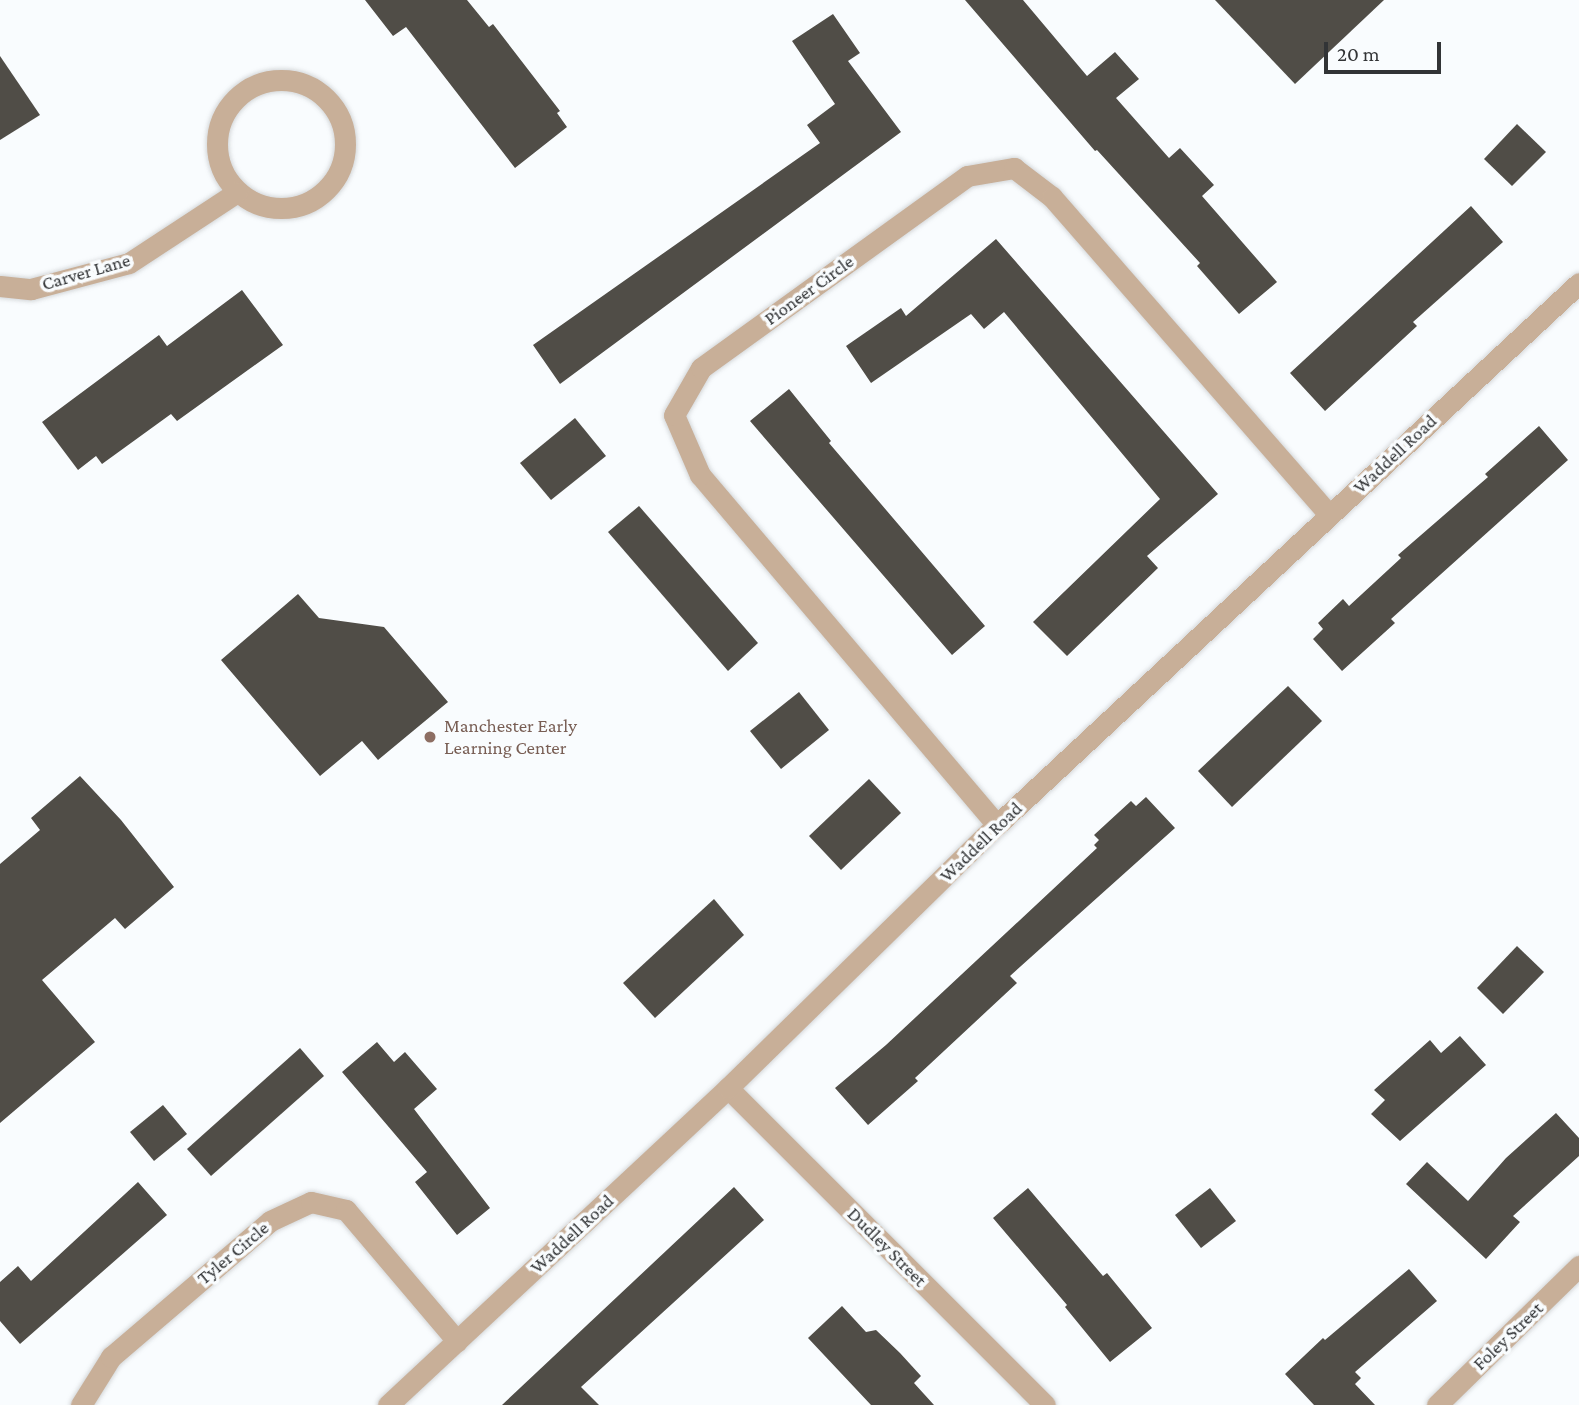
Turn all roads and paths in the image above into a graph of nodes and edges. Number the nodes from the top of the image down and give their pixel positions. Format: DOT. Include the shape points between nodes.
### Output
graph roads {
  1 [pos="237,192"];
  2 [pos="1579,283"];
  3 [pos="0,286"];
  4 [pos="1329,515"];
  5 [pos="997,825"];
  6 [pos="728,1088"];
  7 [pos="1579,1266"];
  8 [pos="457,1341"];
  9 [pos="81,1405"];
  10 [pos="388,1405"];
  11 [pos="1045,1405"];
  12 [pos="1437,1405"];
  1 -- 1 [label="street" via="224,174 217,152 218,130 231,103 247,88 268,80 291,80 312,87 330,101 341,118 346,141 344,163 334,183 314,201 292,208 270,208"];
  1 -- 3 [label="street, Carver Lane" via="130,263 31,289"];
  2 -- 4 [label="street, Waddell Road"];
  4 -- 5 [label="street, Waddell Road"];
  4 -- 5 [label="street, Pioneer Circle" via="1052,197 1014,168 967,176 701,368 674,415 700,475"];
  5 -- 6 [label="street, Waddell Road"];
  6 -- 8 [label="street, Waddell Road"];
  6 -- 11 [label="street, Dudley Street"];
  7 -- 12 [label="street, Foley Street"];
  8 -- 9 [label="street, Tyler Circle" via="346,1210 311,1202 270,1221 111,1357"];
  8 -- 10 [label="street, Waddell Road"];
}
